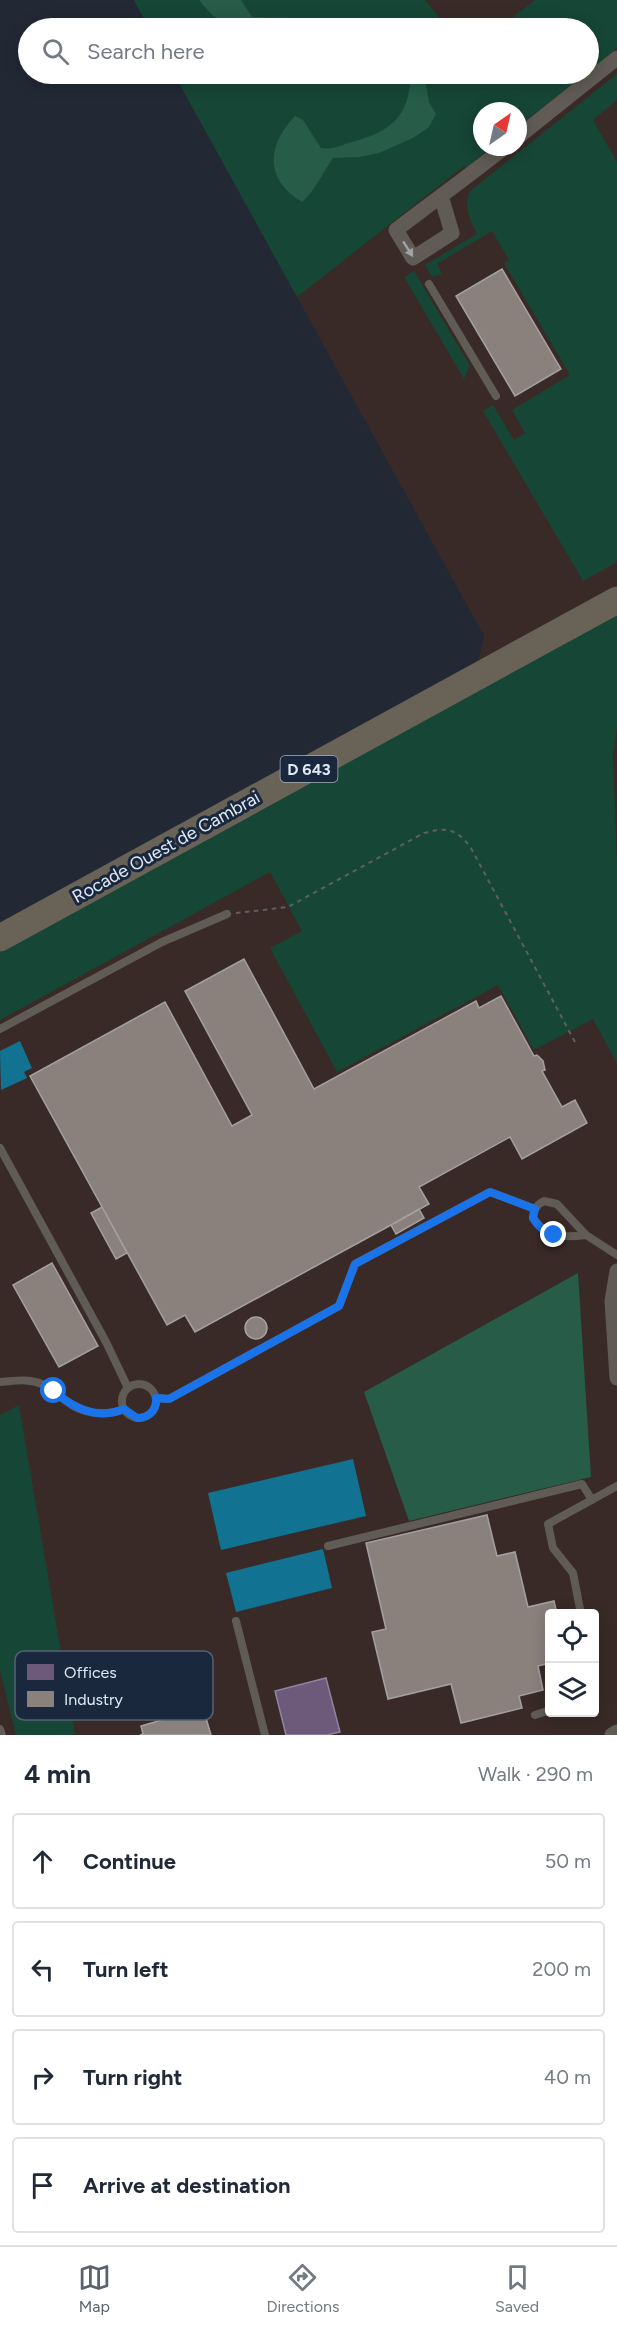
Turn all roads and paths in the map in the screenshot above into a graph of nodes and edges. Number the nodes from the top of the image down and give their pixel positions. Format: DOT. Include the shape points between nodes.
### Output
graph roads {
  1 [pos="617,58"];
  2 [pos="599,72"];
  3 [pos="584,84"];
  4 [pos="527,130"];
  5 [pos="493,156"];
  6 [pos="441,196"];
  7 [pos="429,284"];
  8 [pos="496,396"];
  9 [pos="617,600"];
  10 [pos="227,914"];
  11 [pos="0,938"];
  12 [pos="0,1029"];
  13 [pos="576,1044"];
  14 [pos="0,1149"];
  15 [pos="535,1209"];
  16 [pos="586,1235"];
  17 [pos="617,1255"];
  18 [pos="617,1271"];
  19 [pos="617,1378"];
  20 [pos="0,1382"];
  21 [pos="128,1388"];
  22 [pos="156,1398"];
  23 [pos="124,1409"];
  24 [pos="617,1486"];
  25 [pos="592,1500"];
  26 [pos="328,1546"];
  27 [pos="580,1609"];
  28 [pos="236,1620"];
  29 [pos="545,1711"];
  30 [pos="535,1715"];
  31 [pos="0,1729"];
  32 [pos="617,1732"];
  33 [pos="2,1735"];
  34 [pos="265,1735"];
  35 [pos="612,1735"];
  1 -- 2 [label="street"];
  3 -- 4 [label="street"];
  5 -- 6 [label="street"];
  7 -- 8 [label="lane"];
  9 -- 11 [label="highway, Rocade Ouest de Cambrai / D 643"];
  10 -- 12 [label="lane" via="162,942"];
  10 -- 13 [label="path" via="288,907 424,833 453,831 471,848"];
  14 -- 21 [label="lane"];
  15 -- 16 [label="lane" via="544,1200 557,1204"];
  15 -- 16 [label="lane" via="533,1218 545,1232 564,1237"];
  15 -- 22 [label="lane" via="490,1192 355,1264 339,1306 169,1399"];
  16 -- 17 [label="lane"];
  18 -- 19 [label="street" via="612,1301"];
  20 -- 23 [label="lane" via="40,1383 84,1411 105,1413"];
  21 -- 22 [label="lane" via="148,1386"];
  21 -- 23 [label="lane" via="123,1398"];
  22 -- 23 [label="lane" via="155,1409 142,1418"];
  24 -- 25 [label="lane"];
  25 -- 26 [label="lane" via="582,1484"];
  25 -- 27 [label="lane" via="548,1524 554,1548 573,1573"];
  28 -- 34 [label="lane"];
  29 -- 30 [label="lane"];
  31 -- 33 [label="lane"];
  32 -- 35 [label="street"];
}
